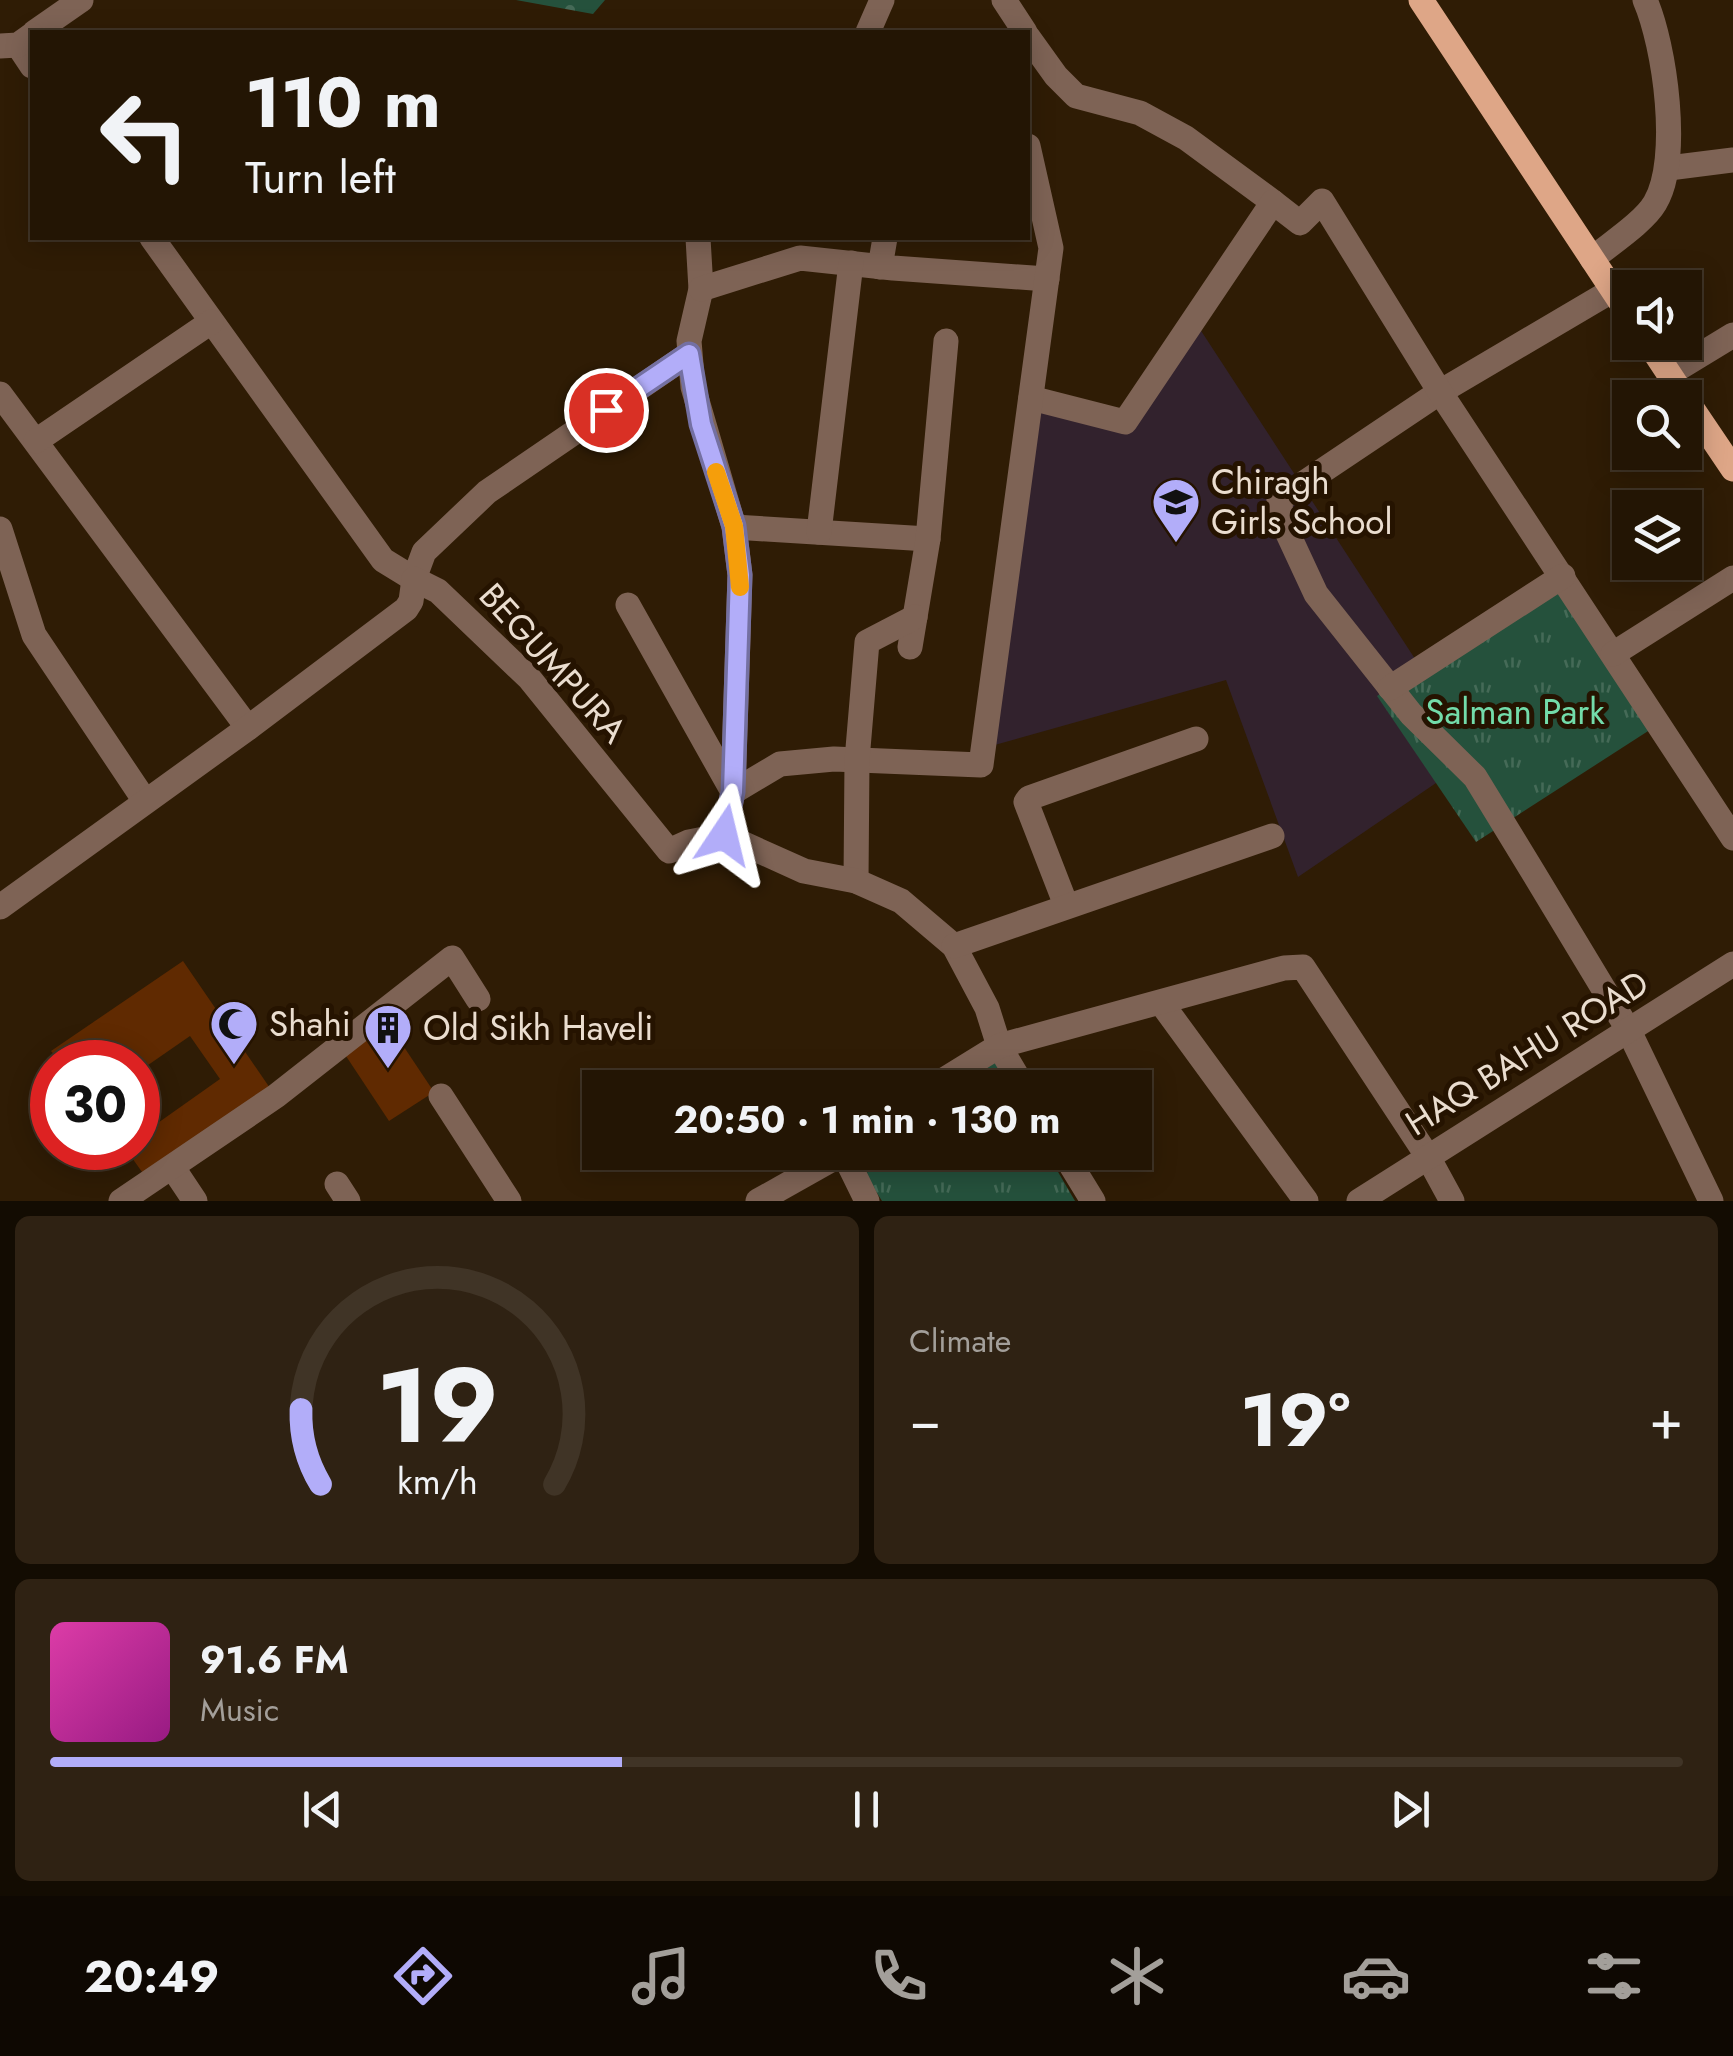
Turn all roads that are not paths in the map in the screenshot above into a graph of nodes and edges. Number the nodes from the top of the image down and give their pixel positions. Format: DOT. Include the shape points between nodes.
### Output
graph roads {
  1 [pos="81,0"];
  2 [pos="882,0"];
  3 [pos="1004,0"];
  4 [pos="1421,0"];
  5 [pos="1645,0"];
  6 [pos="43,30"];
  7 [pos="869,30"];
  8 [pos="1023,30"];
  9 [pos="1030,40"];
  10 [pos="1030,154"];
  11 [pos="1733,160"];
  12 [pos="1669,168"];
  13 [pos="1273,202"];
  14 [pos="153,240"];
  15 [pos="698,240"];
  16 [pos="885,240"];
  17 [pos="802,248"];
  18 [pos="1592,259"];
  19 [pos="850,264"];
  20 [pos="880,267"];
  21 [pos="1047,280"];
  22 [pos="701,289"];
  23 [pos="1612,289"];
  24 [pos="1612,291"];
  25 [pos="211,322"];
  26 [pos="1733,334"];
  27 [pos="946,341"];
  28 [pos="689,354"];
  29 [pos="1660,360"];
  30 [pos="1669,374"];
  31 [pos="1673,380"];
  32 [pos="1440,392"];
  33 [pos="1031,398"];
  34 [pos="2,400"];
  35 [pos="1702,423"];
  36 [pos="36,441"];
  37 [pos="1733,469"];
  38 [pos="734,526"];
  39 [pos="0,529"];
  40 [pos="820,532"];
  41 [pos="928,539"];
  42 [pos="1563,576"];
  43 [pos="414,578"];
  44 [pos="1733,578"];
  45 [pos="628,604"];
  46 [pos="915,617"];
  47 [pos="910,647"];
  48 [pos="1614,654"];
  49 [pos="1390,688"];
  50 [pos="248,728"];
  51 [pos="1196,739"];
  52 [pos="857,760"];
  53 [pos="733,792"];
  54 [pos="145,800"];
  55 [pos="724,835"];
  56 [pos="1272,836"];
  57 [pos="1733,838"];
  58 [pos="856,881"];
  59 [pos="1066,905"];
  60 [pos="0,907"];
  61 [pos="954,946"];
  62 [pos="1733,964"];
  63 [pos="478,999"];
  64 [pos="1162,1004"];
  65 [pos="1628,1030"];
  66 [pos="999,1046"];
  67 [pos="960,1070"];
  68 [pos="1013,1070"];
  69 [pos="440,1096"];
  70 [pos="1428,1157"];
  71 [pos="173,1168"];
  72 [pos="813,1170"];
  73 [pos="852,1170"];
  74 [pos="1074,1170"];
  75 [pos="121,1201"];
  76 [pos="195,1201"];
  77 [pos="509,1201"];
  78 [pos="758,1201"];
  79 [pos="867,1201"];
  80 [pos="1092,1201"];
  81 [pos="1306,1201"];
  82 [pos="1359,1201"];
  83 [pos="1452,1201"];
  84 [pos="1712,1201"];
  1 -- 6 [label="street"];
  2 -- 7 [label="street"];
  3 -- 8 [label="street"];
  4 -- 18 [label="main road"];
  5 -- 12 [label="street" via="1663,74"];
  9 -- 13 [label="street" via="1076,96 1140,113"];
  10 -- 21 [label="street" via="1052,248"];
  11 -- 12 [label="street"];
  12 -- 18 [label="street" via="1653,208"];
  13 -- 32 [label="street" via="1300,223 1322,201"];
  13 -- 33 [label="street" via="1125,422"];
  14 -- 25 [label="street"];
  15 -- 22 [label="street"];
  16 -- 20 [label="street"];
  17 -- 19 [label="street"];
  17 -- 22 [label="street"];
  18 -- 23 [label="main road"];
  19 -- 20 [label="street"];
  19 -- 40 [label="street"];
  20 -- 21 [label="street"];
  21 -- 33 [label="street"];
  22 -- 28 [label="street"];
  24 -- 32 [label="street"];
  25 -- 36 [label="street"];
  25 -- 43 [label="street" via="383,560"];
  26 -- 30 [label="street"];
  27 -- 41 [label="street"];
  28 -- 38 [label="street" via="701,424"];
  28 -- 43 [label="street" via="488,492 424,552"];
  29 -- 30 [label="main road"];
  30 -- 31 [label="main road"];
  32 -- 42 [label="street"];
  32 -- 49 [label="street" via="1279,500 1316,594"];
  33 -- 52 [label="street" via="981,765"];
  34 -- 36 [label="street"];
  35 -- 37 [label="main road"];
  36 -- 50 [label="street"];
  38 -- 40 [label="street"];
  38 -- 53 [label="street" via="740,575"];
  39 -- 54 [label="street" via="34,636"];
  40 -- 41 [label="street"];
  41 -- 46 [label="street"];
  42 -- 48 [label="street"];
  42 -- 49 [label="street"];
  43 -- 50 [label="street" via="406,608"];
  43 -- 55 [label="street, BEGUMPURA" via="438,592 529,678 668,850"];
  44 -- 48 [label="street"];
  45 -- 53 [label="street"];
  46 -- 47 [label="street"];
  46 -- 52 [label="street" via="867,642"];
  48 -- 57 [label="street"];
  49 -- 65 [label="street" via="1474,777"];
  50 -- 54 [label="street"];
  51 -- 59 [label="street" via="1028,798"];
  52 -- 53 [label="street" via="780,764"];
  52 -- 58 [label="street"];
  53 -- 55 [label="street"];
  54 -- 60 [label="street"];
  55 -- 58 [label="street" via="804,871"];
  56 -- 59 [label="street"];
  58 -- 61 [label="street" via="901,901"];
  59 -- 61 [label="street"];
  61 -- 66 [label="street" via="988,1008"];
  62 -- 65 [label="street, HAQ BAHU ROAD"];
  63 -- 71 [label="street" via="452,958"];
  64 -- 66 [label="street"];
  64 -- 70 [label="street" via="1304,967"];
  64 -- 81 [label="street"];
  65 -- 70 [label="street, HAQ BAHU ROAD"];
  65 -- 84 [label="street"];
  66 -- 67 [label="street"];
  66 -- 68 [label="street"];
  69 -- 77 [label="street"];
  70 -- 82 [label="street, HAQ BAHU ROAD"];
  70 -- 83 [label="street"];
  71 -- 75 [label="street"];
  71 -- 76 [label="street"];
  72 -- 78 [label="street"];
  73 -- 79 [label="street"];
  74 -- 80 [label="street"];
}
